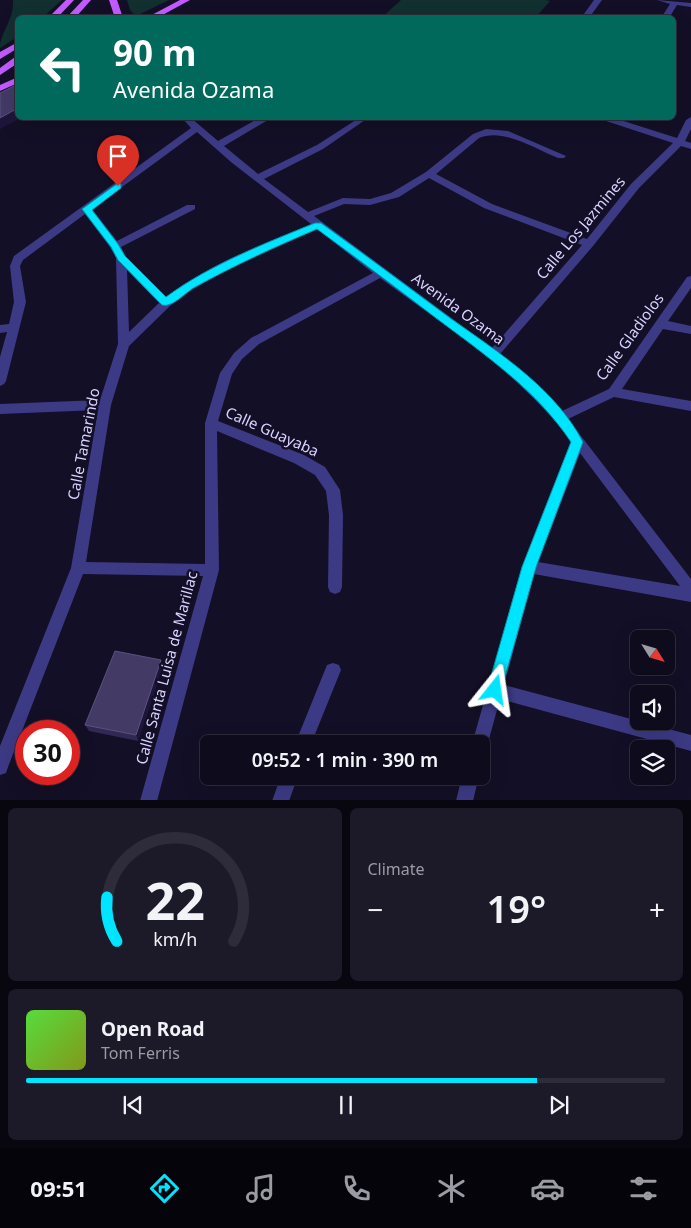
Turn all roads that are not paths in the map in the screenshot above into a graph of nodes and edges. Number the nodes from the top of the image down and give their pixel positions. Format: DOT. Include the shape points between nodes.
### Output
graph roads {
  1 [pos="70,0"];
  2 [pos="86,0"];
  3 [pos="113,0"];
  4 [pos="186,0"];
  5 [pos="598,0"];
  6 [pos="661,0"];
  7 [pos="674,2"];
  8 [pos="691,5"];
  9 [pos="55,15"];
  10 [pos="73,15"];
  11 [pos="118,15"];
  12 [pos="156,15"];
  13 [pos="587,15"];
  14 [pos="667,15"];
  15 [pos="15,46"];
  16 [pos="0,56"];
  17 [pos="15,61"];
  18 [pos="0,72"];
  19 [pos="15,80"];
  20 [pos="0,88"];
  21 [pos="188,120"];
  22 [pos="262,120"];
  23 [pos="361,120"];
  24 [pos="612,120"];
  25 [pos="691,120"];
  26 [pos="197,128"];
  27 [pos="680,141"];
  28 [pos="217,146"];
  29 [pos="691,146"];
  30 [pos="561,156"];
  31 [pos="429,174"];
  32 [pos="258,178"];
  33 [pos="191,207"];
  34 [pos="87,209"];
  35 [pos="306,216"];
  36 [pos="318,225"];
  37 [pos="589,244"];
  38 [pos="115,246"];
  39 [pos="121,258"];
  40 [pos="381,273"];
  41 [pos="691,280"];
  42 [pos="166,303"];
  43 [pos="661,324"];
  44 [pos="15,327"];
  45 [pos="0,329"];
  46 [pos="691,330"];
  47 [pos="124,344"];
  48 [pos="493,355"];
  49 [pos="0,381"];
  50 [pos="612,392"];
  51 [pos="105,405"];
  52 [pos="691,406"];
  53 [pos="0,409"];
  54 [pos="560,417"];
  55 [pos="211,422"];
  56 [pos="577,442"];
  57 [pos="529,567"];
  58 [pos="78,568"];
  59 [pos="212,570"];
  60 [pos="335,587"];
  61 [pos="691,590"];
  62 [pos="691,595"];
  63 [pos="333,670"];
  64 [pos="495,690"];
  65 [pos="307,735"];
  66 [pos="482,735"];
  67 [pos="691,743"];
  68 [pos="0,767"];
  69 [pos="286,785"];
  70 [pos="468,785"];
  71 [pos="148,800"];
  72 [pos="280,800"];
  73 [pos="464,800"];
  1 -- 9 [label="main road"];
  2 -- 10 [label="main road"];
  3 -- 11 [label="main road"];
  4 -- 12 [label="main road"];
  5 -- 13 [label="street"];
  6 -- 7 [label="street"];
  7 -- 8 [label="street"];
  7 -- 14 [label="street"];
  15 -- 16 [label="main road"];
  17 -- 18 [label="main road"];
  19 -- 20 [label="main road"];
  21 -- 26 [label="street, Avenida Ozama"];
  22 -- 28 [label="street"];
  23 -- 32 [label="street" via="320,147"];
  24 -- 27 [label="street"];
  25 -- 27 [label="street, Calle Los Jazmines"];
  26 -- 28 [label="street, Avenida Ozama"];
  26 -- 34 [label="street"];
  27 -- 29 [label="street"];
  27 -- 37 [label="street, Calle Los Jazmines" via="635,186"];
  28 -- 32 [label="street, Avenida Ozama"];
  30 -- 31 [label="street" via="505,133 486,132 476,136"];
  31 -- 35 [label="street" via="383,200 343,201"];
  31 -- 37 [label="street" via="488,206"];
  32 -- 35 [label="street, Avenida Ozama"];
  33 -- 38 [label="street"];
  34 -- 38 [label="street"];
  34 -- 44 [label="street" via="18,258 14,266 20,302"];
  35 -- 36 [label="street, Avenida Ozama"];
  36 -- 40 [label="street, Avenida Ozama"];
  36 -- 42 [label="street, Calle Tamarindo" via="233,261"];
  37 -- 48 [label="street, Calle Los Jazmines"];
  38 -- 39 [label="street"];
  39 -- 42 [label="street"];
  39 -- 47 [label="street"];
  40 -- 48 [label="street, Avenida Ozama"];
  40 -- 55 [label="street, Calle Santa Luisa de Marillac" via="255,341 238,356 226,374"];
  41 -- 43 [label="street, Calle Gladiolos"];
  42 -- 47 [label="street, Calle Tamarindo"];
  43 -- 46 [label="street"];
  43 -- 50 [label="street, Calle Gladiolos"];
  44 -- 45 [label="street"];
  44 -- 49 [label="street"];
  47 -- 51 [label="street, Calle Tamarindo"];
  48 -- 54 [label="street, Avenida Ozama" via="527,383"];
  50 -- 52 [label="street"];
  50 -- 54 [label="street, Calle Gladiolos"];
  51 -- 53 [label="street"];
  51 -- 58 [label="street, Calle Tamarindo"];
  54 -- 56 [label="street, Avenida Ozama"];
  55 -- 59 [label="street, Calle Santa Luisa de Marillac"];
  55 -- 60 [label="street, Calle Guayaba" via="320,471 333,490"];
  56 -- 57 [label="street"];
  56 -- 61 [label="street, Avenida Ozama"];
  57 -- 62 [label="street"];
  57 -- 64 [label="street"];
  58 -- 59 [label="street"];
  58 -- 68 [label="street, Calle Tamarindo"];
  59 -- 71 [label="street, Calle Santa Luisa de Marillac"];
  63 -- 65 [label="street"];
  64 -- 66 [label="street"];
  64 -- 67 [label="street"];
  69 -- 72 [label="street"];
  70 -- 73 [label="street"];
}
